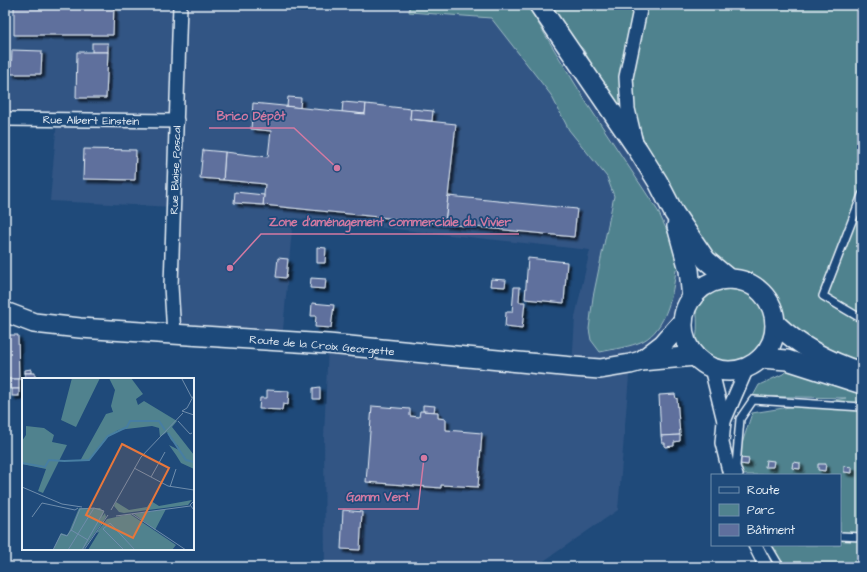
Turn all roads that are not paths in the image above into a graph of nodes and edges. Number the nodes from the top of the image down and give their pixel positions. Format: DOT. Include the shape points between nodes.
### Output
graph roads {
  1 [pos="180,5"];
  2 [pos="539,5"];
  3 [pos="642,5"];
  4 [pos="5,119"];
  5 [pos="177,121"];
  6 [pos="638,150"];
  7 [pos="862,195"];
  8 [pos="674,213"];
  9 [pos="729,279"];
  10 [pos="692,298"];
  11 [pos="5,312"];
  12 [pos="862,319"];
  13 [pos="683,321"];
  14 [pos="775,323"];
  15 [pos="174,334"];
  16 [pos="695,356"];
  17 [pos="641,361"];
  18 [pos="754,363"];
  19 [pos="711,368"];
  20 [pos="862,372"];
  21 [pos="862,384"];
  22 [pos="862,407"];
  23 [pos="724,421"];
  24 [pos="730,474"];
  25 [pos="739,474"];
  26 [pos="841,536"];
  27 [pos="862,537"];
  28 [pos="756,546"];
  29 [pos="768,546"];
  30 [pos="766,567"];
  31 [pos="780,567"];
  1 -- 5 [label="street, Rue Blaise Pascal"];
  2 -- 6 [label="main road"];
  3 -- 6 [label="street" via="626,77 628,109"];
  4 -- 5 [label="street, Rue Albert Einstein"];
  5 -- 15 [label="street, Rue Blaise Pascal" via="171,286"];
  6 -- 8 [label="main road"];
  7 -- 12 [label="lane" via="823,296"];
  8 -- 9 [label="main road" via="706,260"];
  8 -- 10 [label="main road" via="689,270"];
  9 -- 10 [label="main road" via="709,283"];
  9 -- 14 [label="main road" via="739,280 757,288 771,307"];
  10 -- 13 [label="main road"];
  11 -- 15 [label="main road, Route de la Croix Georgette" via="42,324"];
  13 -- 16 [label="main road" via="686,340"];
  13 -- 17 [label="main road, Route de la Croix Georgette" via="663,344"];
  14 -- 18 [label="main road" via="772,342"];
  14 -- 20 [label="main road" via="796,341 819,355"];
  15 -- 17 [label="main road, Route de la Croix Georgette" via="328,344 600,369"];
  16 -- 17 [label="main road, Route de la Croix Georgette"];
  16 -- 19 [label="main road"];
  18 -- 19 [label="main road" via="727,371"];
  18 -- 21 [label="main road" via="787,360"];
  18 -- 23 [label="street"];
  19 -- 23 [label="street"];
  22 -- 25 [label="lane" via="754,400 740,419 736,466"];
  23 -- 24 [label="street" via="722,443"];
  26 -- 27 [label="lane"];
  28 -- 30 [label="street"];
  29 -- 31 [label="lane"];
}
